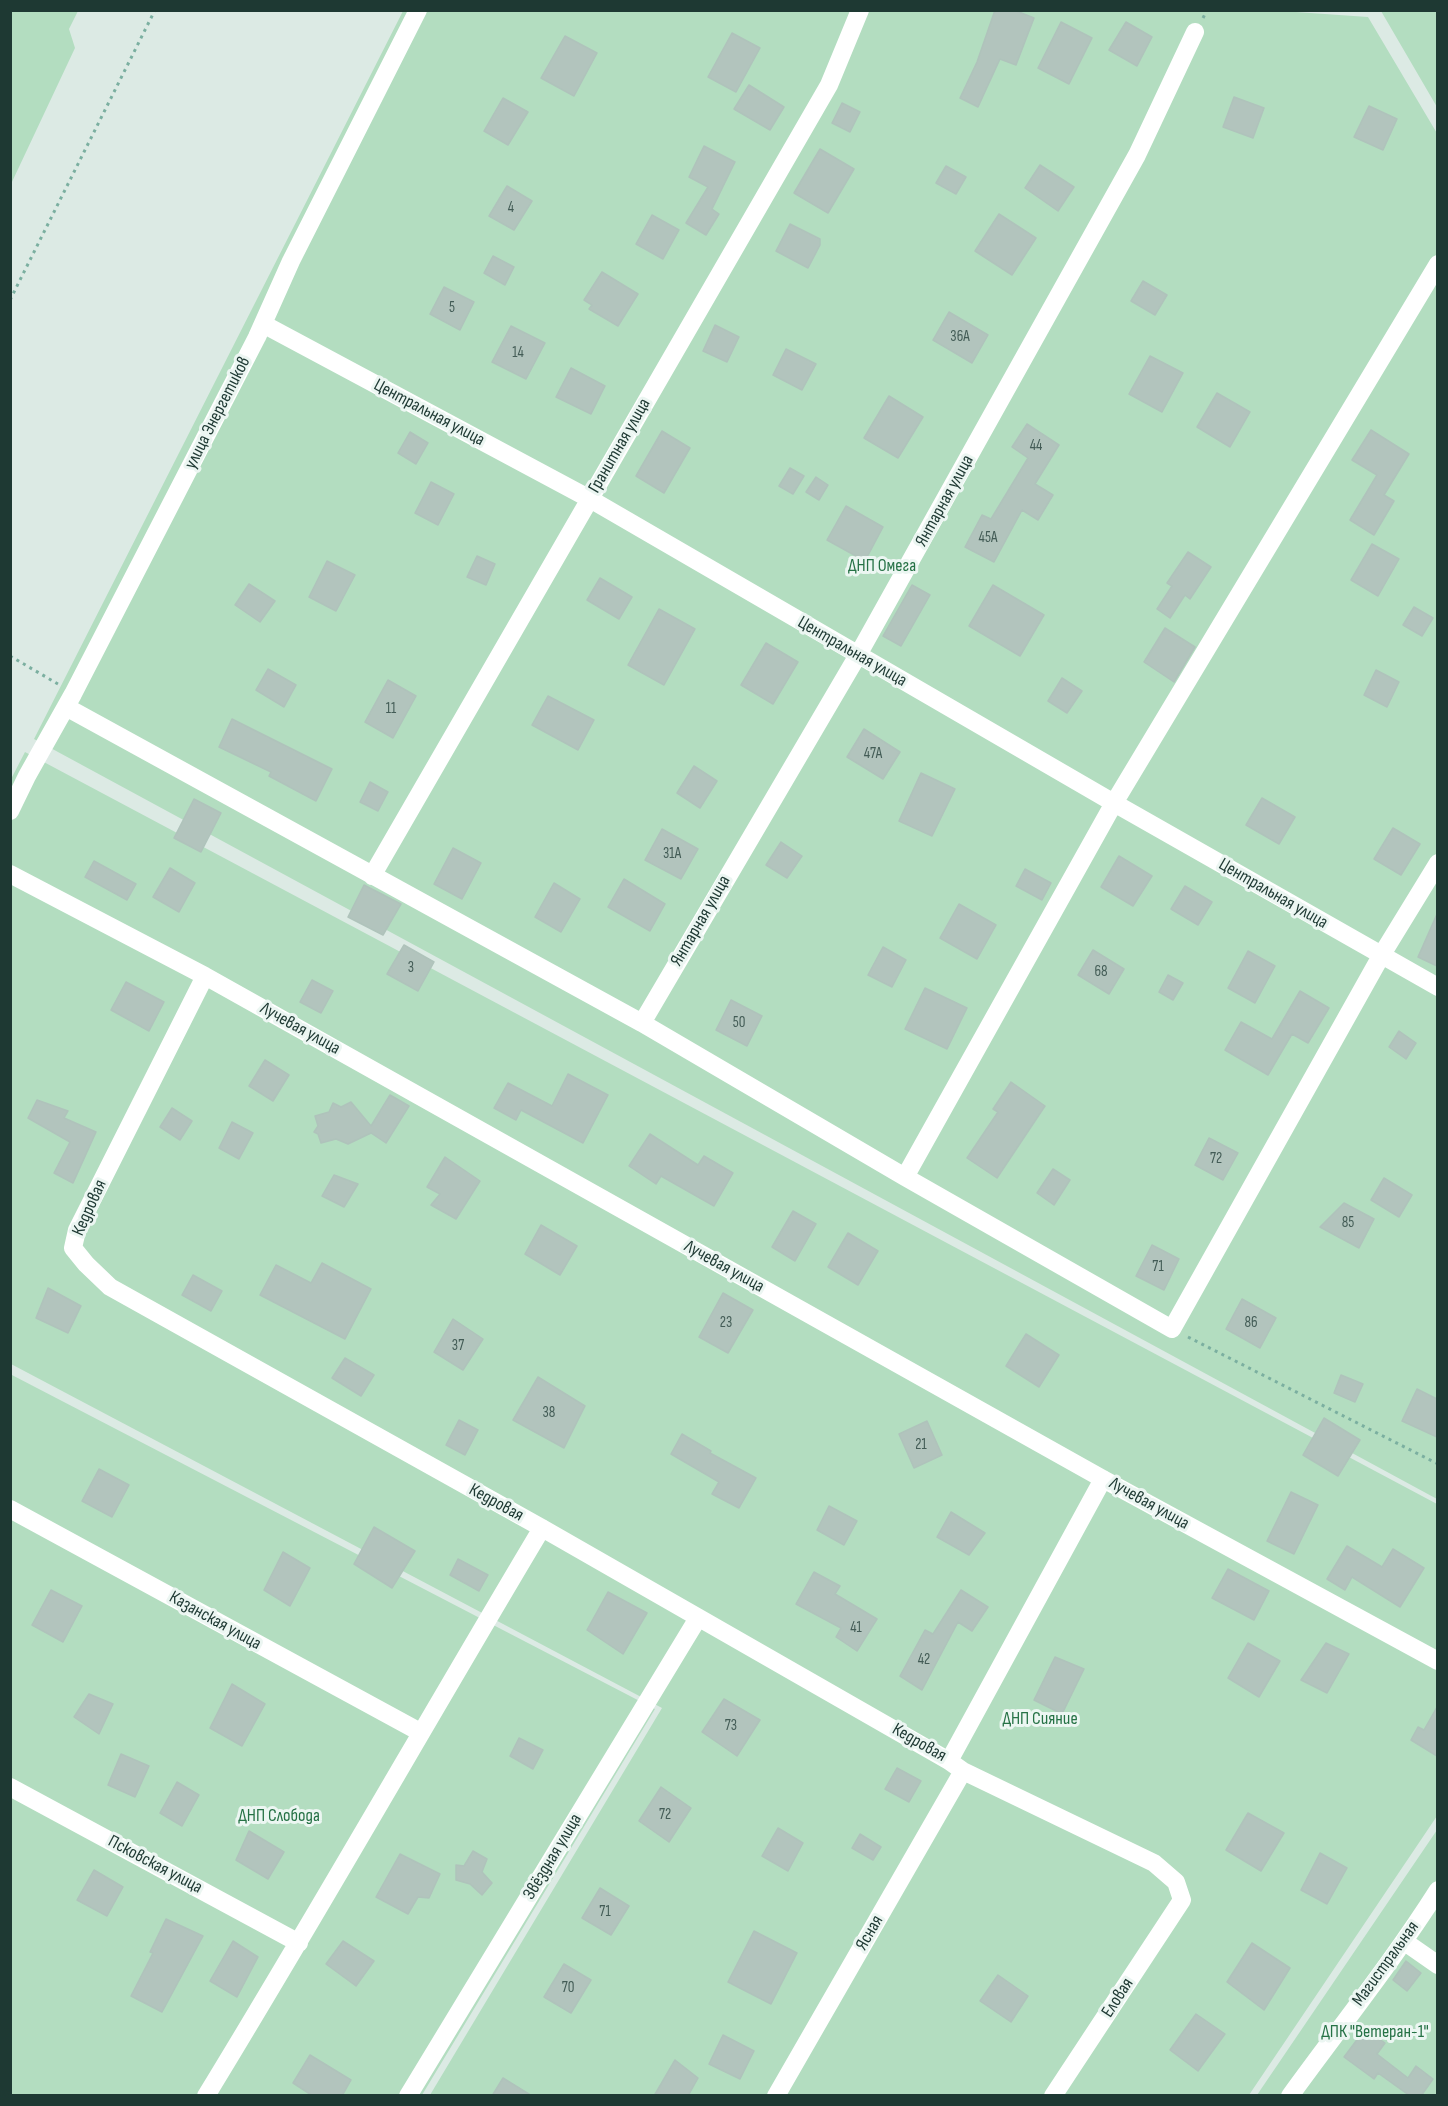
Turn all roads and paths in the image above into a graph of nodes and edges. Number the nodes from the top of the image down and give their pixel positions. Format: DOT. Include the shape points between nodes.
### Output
graph roads {
  1 [pos="155,10"];
  2 [pos="418,10"];
  3 [pos="860,10"];
  4 [pos="1195,32"];
  5 [pos="1437,264"];
  6 [pos="10,300"];
  7 [pos="263,324"];
  8 [pos="590,499"];
  9 [pos="858,655"];
  10 [pos="10,656"];
  11 [pos="70,700"];
  12 [pos="1114,803"];
  13 [pos="10,811"];
  14 [pos="1437,863"];
  15 [pos="10,874"];
  16 [pos="372,876"];
  17 [pos="1382,956"];
  18 [pos="205,976"];
  19 [pos="1437,987"];
  20 [pos="642,1023"];
  21 [pos="905,1177"];
  22 [pos="1172,1329"];
  23 [pos="1437,1464"];
  24 [pos="1103,1479"];
  25 [pos="10,1509"];
  26 [pos="542,1528"];
  27 [pos="698,1618"];
  28 [pos="1437,1661"];
  29 [pos="420,1732"];
  30 [pos="956,1766"];
  31 [pos="10,1787"];
  32 [pos="1437,1890"];
  33 [pos="1182,1900"];
  34 [pos="1405,1942"];
  35 [pos="299,1943"];
  36 [pos="1437,1965"];
  37 [pos="206,2096"];
  38 [pos="408,2096"];
  39 [pos="776,2096"];
  40 [pos="1053,2096"];
  41 [pos="1290,2096"];
  1 -- 6 [label="path"];
  2 -- 7 [label="street, улица Энергетиков"];
  3 -- 8 [label="street, Гранитная улица" via="829,85"];
  4 -- 9 [label="street, Янтарная улица" via="1137,155"];
  5 -- 12 [label="street"];
  7 -- 8 [label="street, Центральная улица"];
  7 -- 11 [label="street, улица Энергетиков"];
  8 -- 9 [label="street, Центральная улица"];
  8 -- 16 [label="street, Гранитная улица"];
  9 -- 12 [label="street, Центральная улица"];
  9 -- 20 [label="street, Янтарная улица"];
  10 -- 11 [label="path"];
  11 -- 13 [label="street, улица Энергетиков"];
  11 -- 16 [label="street"];
  12 -- 17 [label="street, Центральная улица"];
  12 -- 21 [label="street"];
  14 -- 17 [label="street"];
  15 -- 18 [label="street, Лучевая улица"];
  16 -- 20 [label="street"];
  17 -- 19 [label="street, Центральная улица"];
  17 -- 22 [label="street"];
  18 -- 24 [label="street, Лучевая улица"];
  18 -- 26 [label="street, Кедровая" via="77,1230 73,1248 110,1287"];
  20 -- 21 [label="street"];
  21 -- 22 [label="street"];
  22 -- 23 [label="path"];
  24 -- 28 [label="street, Лучевая улица"];
  24 -- 30 [label="street, Ясная"];
  25 -- 29 [label="street, Казанская улица"];
  26 -- 27 [label="street, Кедровая"];
  26 -- 29 [label="street"];
  27 -- 30 [label="street, Кедровая"];
  27 -- 38 [label="street, Звёздная улица"];
  29 -- 35 [label="street"];
  30 -- 33 [label="street, Кедровая" via="1154,1863 1176,1882"];
  30 -- 39 [label="street, Ясная"];
  31 -- 35 [label="street, Псковская улица"];
  32 -- 34 [label="street, Магистральная"];
  33 -- 40 [label="street, Еловая"];
  34 -- 36 [label="street"];
  34 -- 41 [label="street, Магистральная"];
  35 -- 37 [label="street"];
}
